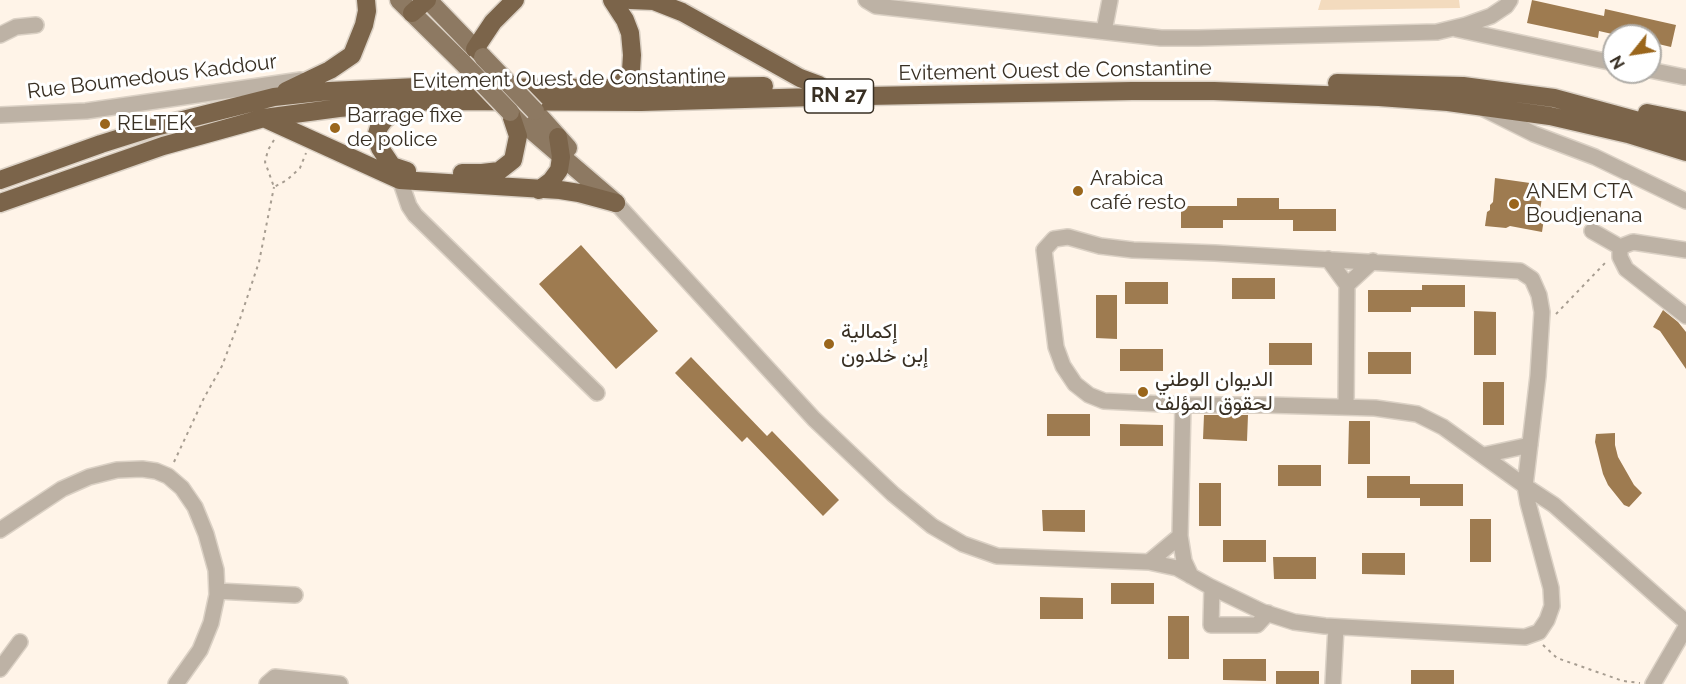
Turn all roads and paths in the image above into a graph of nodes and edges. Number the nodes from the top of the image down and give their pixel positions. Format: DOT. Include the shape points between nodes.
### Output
graph roads {
  1 [pos="366,0"];
  2 [pos="428,0"];
  3 [pos="515,0"];
  4 [pos="612,0"];
  5 [pos="630,0"];
  6 [pos="1110,0"];
  7 [pos="1510,0"];
  8 [pos="872,2"];
  9 [pos="405,6"];
  10 [pos="36,25"];
  11 [pos="1453,28"];
  12 [pos="1104,31"];
  13 [pos="0,35"];
  14 [pos="479,53"];
  15 [pos="1602,60"];
  16 [pos="1662,72"];
  17 [pos="1684,77"];
  18 [pos="310,79"];
  19 [pos="819,85"];
  20 [pos="618,88"];
  21 [pos="274,97"];
  22 [pos="1554,98"];
  23 [pos="432,101"];
  24 [pos="1478,107"];
  25 [pos="510,112"];
  26 [pos="0,115"];
  27 [pos="264,118"];
  28 [pos="1686,122"];
  29 [pos="283,125"];
  30 [pos="558,137"];
  31 [pos="1686,137"];
  32 [pos="316,142"];
  33 [pos="1686,152"];
  34 [pos="561,157"];
  35 [pos="0,180"];
  36 [pos="400,180"];
  37 [pos="274,187"];
  38 [pos="539,190"];
  39 [pos="1686,201"];
  40 [pos="0,203"];
  41 [pos="616,203"];
  42 [pos="1592,231"];
  43 [pos="1620,247"];
  44 [pos="1686,250"];
  45 [pos="1328,259"];
  46 [pos="1373,261"];
  47 [pos="1347,285"];
  48 [pos="1686,316"];
  49 [pos="1541,330"];
  50 [pos="597,393"];
  51 [pos="1184,405"];
  52 [pos="1346,407"];
  53 [pos="1530,446"];
  54 [pos="1484,455"];
  55 [pos="168,476"];
  56 [pos="1526,486"];
  57 [pos="0,530"];
  58 [pos="1180,536"];
  59 [pos="1149,562"];
  60 [pos="1191,576"];
  61 [pos="1212,588"];
  62 [pos="217,591"];
  63 [pos="295,595"];
  64 [pos="1268,613"];
  65 [pos="1686,622"];
  66 [pos="1336,627"];
  67 [pos="1686,627"];
  68 [pos="1534,634"];
  69 [pos="20,642"];
  70 [pos="0,669"];
  71 [pos="176,684"];
  72 [pos="267,684"];
  73 [pos="340,684"];
  74 [pos="1333,684"];
  75 [pos="1648,684"];
  76 [pos="1653,684"];
  1 -- 18 [label="highway" via="364,25 352,55"];
  2 -- 9 [label="highway"];
  2 -- 14 [label="main road"];
  3 -- 14 [label="highway" via="493,22"];
  4 -- 20 [label="highway" via="630,33 632,55 631,71"];
  5 -- 19 [label="highway" via="654,2 682,12"];
  6 -- 12 [label="street"];
  7 -- 11 [label="street" via="1491,16"];
  8 -- 12 [label="street"];
  9 -- 25 [label="main road, bridge"];
  10 -- 13 [label="street" via="16,27"];
  11 -- 12 [label="street" via="1437,32 1198,38"];
  11 -- 15 [label="street"];
  14 -- 30 [label="main road, bridge"];
  16 -- 17 [label="street"];
  18 -- 21 [label="highway"];
  18 -- 26 [label="street, Rue Boumedous Kaddour" via="86,111"];
  19 -- 20 [label="highway, Evitement Ouest de Constantine / RN 27"];
  19 -- 22 [label="highway, Evitement Ouest de Constantine / RN 27" via="1206,80 1463,86"];
  20 -- 21 [label="highway, Evitement Ouest de Constantine / RN 27" via="417,87"];
  21 -- 35 [label="highway, Evitement Ouest de Constantine / RN 27" via="155,127"];
  22 -- 28 [label="highway"];
  22 -- 31 [label="highway, Evitement Ouest de Constantine / RN 27"];
  23 -- 24 [label="highway, Evitement Ouest de Constantine / RN 27" via="641,102 1214,91 1379,97"];
  23 -- 25 [label="highway" via="392,113 378,127 376,137 392,166 409,172 499,171 513,160 516,148 518,136"];
  23 -- 27 [label="highway, Evitement Ouest de Constantine / RN 27"];
  24 -- 33 [label="highway, Evitement Ouest de Constantine / RN 27" via="1573,121"];
  24 -- 39 [label="street"];
  25 -- 34 [label="main road"];
  27 -- 29 [label="highway"];
  27 -- 40 [label="highway, Evitement Ouest de Constantine / RN 27" via="163,146"];
  29 -- 32 [label="highway"];
  29 -- 37 [label="path" via="267,150 266,162"];
  30 -- 34 [label="highway"];
  30 -- 41 [label="main road"];
  32 -- 36 [label="highway"];
  32 -- 37 [label="path" via="300,168"];
  34 -- 38 [label="highway" via="559,170"];
  34 -- 41 [label="main road"];
  36 -- 38 [label="highway"];
  36 -- 50 [label="street" via="415,214"];
  37 -- 55 [label="path" via="259,262 240,319 222,366"];
  38 -- 41 [label="highway" via="579,193"];
  41 -- 59 [label="street" via="814,419 932,526 963,544 997,556"];
  42 -- 43 [label="street"];
  43 -- 44 [label="street" via="1633,242"];
  43 -- 48 [label="street" via="1626,269"];
  43 -- 49 [label="path"];
  45 -- 46 [label="street"];
  45 -- 47 [label="street"];
  45 -- 51 [label="street" via="1132,250 1068,237 1054,238 1044,250 1056,347 1075,384 1104,401"];
  46 -- 47 [label="street"];
  46 -- 49 [label="street" via="1520,271 1532,279 1539,295"];
  47 -- 52 [label="street"];
  49 -- 53 [label="street"];
  51 -- 52 [label="street"];
  51 -- 58 [label="street"];
  52 -- 54 [label="street" via="1417,414"];
  53 -- 54 [label="street"];
  53 -- 56 [label="street"];
  54 -- 56 [label="street"];
  55 -- 57 [label="street" via="142,469 89,477 62,489"];
  55 -- 62 [label="street" via="195,507 216,570"];
  56 -- 65 [label="street"];
  56 -- 68 [label="street" via="1552,606 1547,620"];
  58 -- 59 [label="street"];
  58 -- 60 [label="street"];
  59 -- 60 [label="street" via="1177,568"];
  60 -- 61 [label="street"];
  61 -- 64 [label="street"];
  61 -- 64 [label="street" via="1211,625 1257,625"];
  62 -- 63 [label="street"];
  62 -- 71 [label="street" via="211,623 200,650"];
  64 -- 66 [label="street" via="1294,622"];
  66 -- 68 [label="street" via="1525,637"];
  66 -- 74 [label="street"];
  67 -- 76 [label="street"];
  68 -- 75 [label="path" via="1557,658 1623,681"];
  69 -- 70 [label="street"];
  72 -- 73 [label="street" via="275,677"];
}
